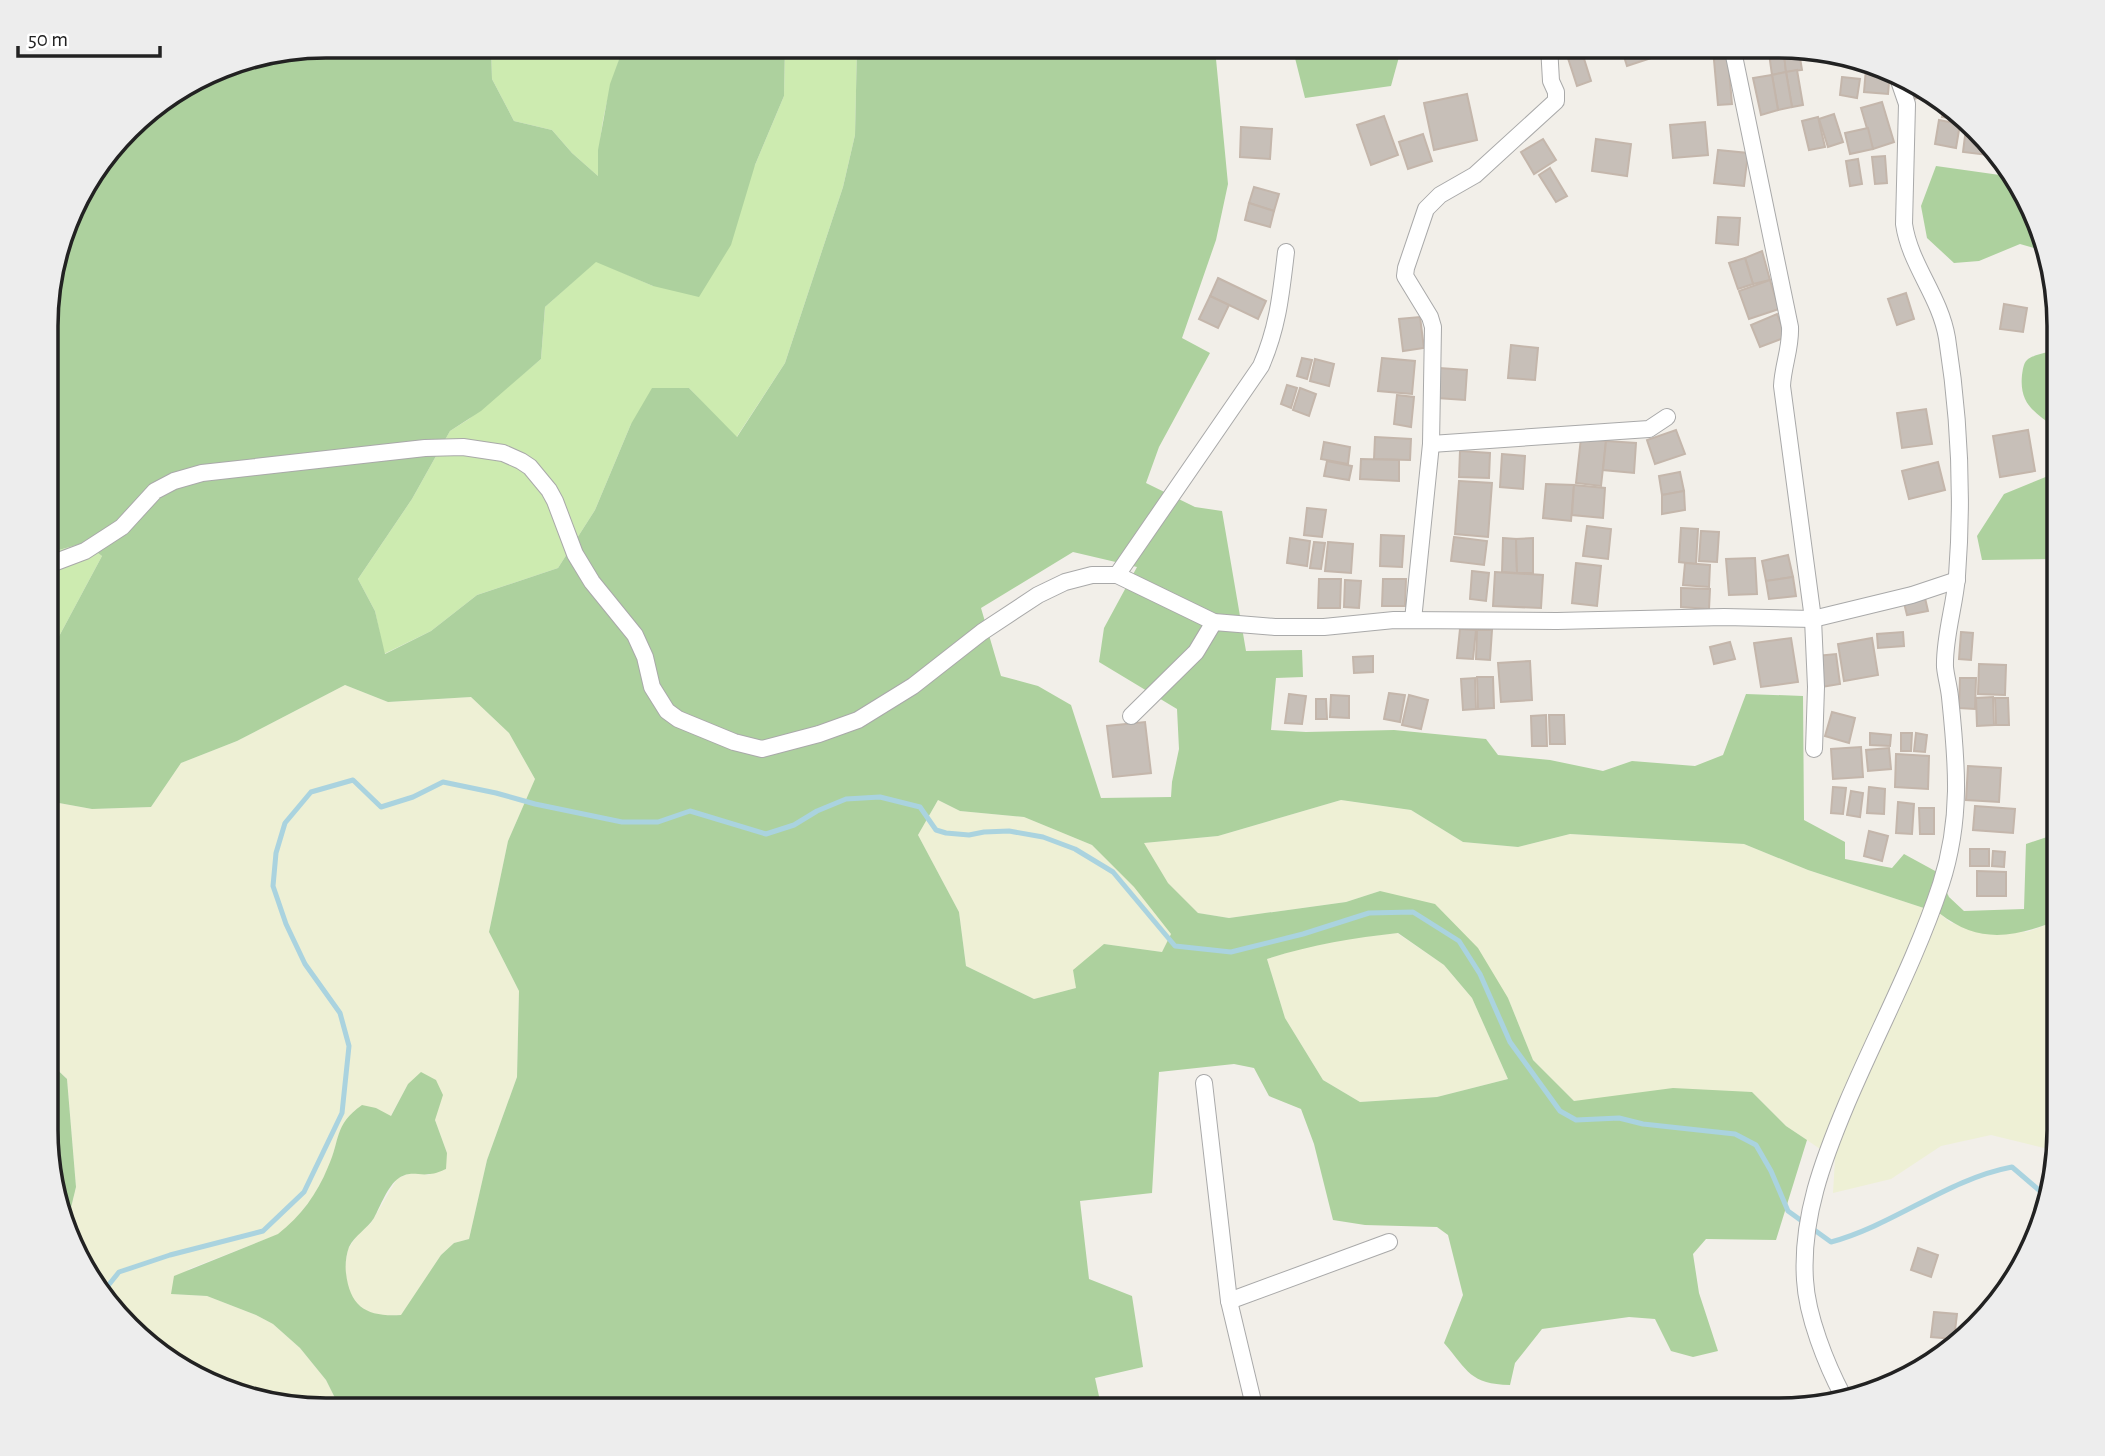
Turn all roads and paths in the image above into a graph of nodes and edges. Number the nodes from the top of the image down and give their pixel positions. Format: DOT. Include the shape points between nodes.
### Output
graph roads {
  1 [pos="1550,58"];
  2 [pos="1734,58"];
  3 [pos="1901,87"];
  4 [pos="1286,252"];
  5 [pos="1667,417"];
  6 [pos="1431,444"];
  7 [pos="58,561"];
  8 [pos="1117,575"];
  9 [pos="1957,579"];
  10 [pos="1813,619"];
  11 [pos="1413,620"];
  12 [pos="1214,622"];
  13 [pos="1131,716"];
  14 [pos="1814,749"];
  15 [pos="1204,1083"];
  16 [pos="1389,1242"];
  17 [pos="1229,1301"];
  18 [pos="1841,1391"];
  19 [pos="1252,1398"];
  1 -- 6 [label="street" via="1556,101 1475,175 1433,200 1406,268 1408,284 1433,327"];
  2 -- 10 [label="street" via="1790,327 1782,386"];
  3 -- 9 [label="street" via="1907,104 1906,241 1943,317 1947,340 1960,488"];
  4 -- 8 [label="street" via="1279,314 1261,366"];
  5 -- 6 [label="street" via="1649,429"];
  6 -- 11 [label="street"];
  7 -- 8 [label="street" via="85,551 122,527 155,491 202,473 425,448 503,453 530,467 549,490 575,554 635,635 652,687 667,711 734,741 762,748 858,720 1038,595 1092,575"];
  8 -- 12 [label="street"];
  9 -- 10 [label="street"];
  9 -- 18 [label="street" via="1945,665 1957,790 1952,844 1920,940 1842,1115 1810,1208 1805,1283 1814,1324"];
  10 -- 11 [label="street"];
  10 -- 14 [label="street"];
  11 -- 12 [label="street" via="1324,627"];
  12 -- 13 [label="street" via="1196,652"];
  15 -- 17 [label="street"];
  16 -- 17 [label="street"];
  17 -- 19 [label="street"];
}
